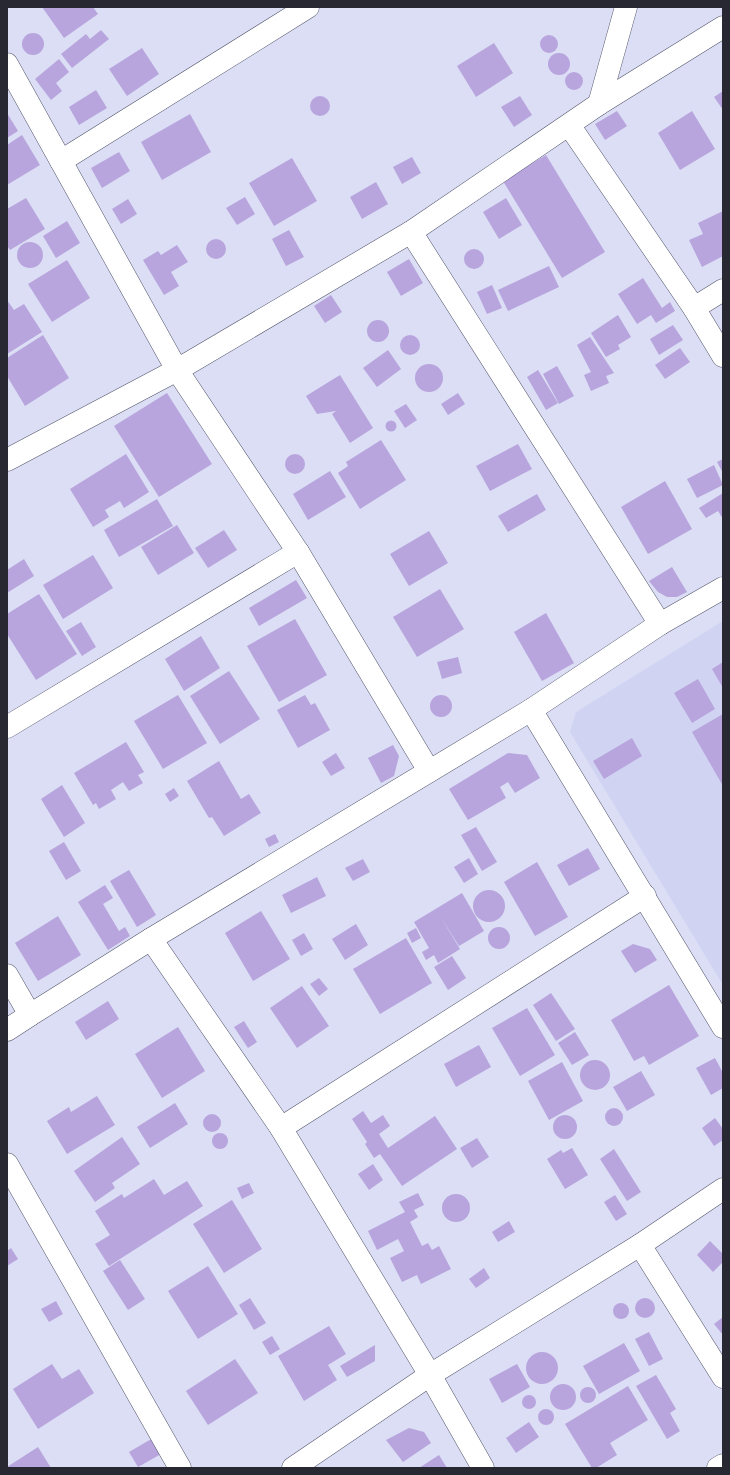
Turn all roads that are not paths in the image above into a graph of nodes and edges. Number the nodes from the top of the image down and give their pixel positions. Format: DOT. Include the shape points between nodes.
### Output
graph roads {
  1 [pos="308,7"];
  2 [pos="626,7"];
  3 [pos="723,27"];
  4 [pos="7,64"];
  5 [pos="599,104"];
  6 [pos="569,125"];
  7 [pos="62,161"];
  8 [pos="411,232"];
  9 [pos="723,290"];
  10 [pos="694,308"];
  11 [pos="723,356"];
  12 [pos="176,370"];
  13 [pos="9,455"];
  14 [pos="298,552"];
  15 [pos="723,588"];
  16 [pos="660,624"];
  17 [pos="531,710"];
  18 [pos="7,727"];
  19 [pos="429,771"];
  20 [pos="645,896"];
  21 [pos="151,939"];
  22 [pos="7,975"];
  23 [pos="30,1015"];
  24 [pos="723,1027"];
  25 [pos="7,1030"];
  26 [pos="281,1128"];
  27 [pos="7,1164"];
  28 [pos="723,1189"];
  29 [pos="640,1244"];
  30 [pos="430,1375"];
  31 [pos="723,1377"];
  32 [pos="723,1465"];
  33 [pos="180,1468"];
  34 [pos="293,1468"];
  35 [pos="483,1468"];
  36 [pos="718,1468"];
  1 -- 7 [label="street"];
  2 -- 5 [label="street"];
  3 -- 5 [label="street"];
  4 -- 7 [label="street"];
  5 -- 6 [label="street"];
  6 -- 8 [label="street"];
  6 -- 10 [label="street"];
  7 -- 12 [label="street"];
  8 -- 12 [label="street"];
  8 -- 16 [label="street"];
  9 -- 10 [label="street"];
  10 -- 11 [label="street"];
  12 -- 13 [label="street"];
  12 -- 14 [label="street"];
  14 -- 18 [label="street"];
  14 -- 19 [label="street"];
  15 -- 16 [label="street"];
  16 -- 17 [label="street"];
  17 -- 19 [label="street"];
  17 -- 20 [label="street"];
  19 -- 21 [label="street"];
  20 -- 24 [label="street"];
  20 -- 26 [label="street"];
  21 -- 23 [label="street"];
  21 -- 26 [label="street"];
  22 -- 23 [label="street"];
  23 -- 25 [label="street"];
  26 -- 30 [label="street"];
  27 -- 33 [label="street"];
  28 -- 29 [label="street"];
  29 -- 30 [label="street"];
  29 -- 31 [label="street"];
  30 -- 34 [label="street"];
  30 -- 35 [label="street"];
  32 -- 36 [label="street"];
}
